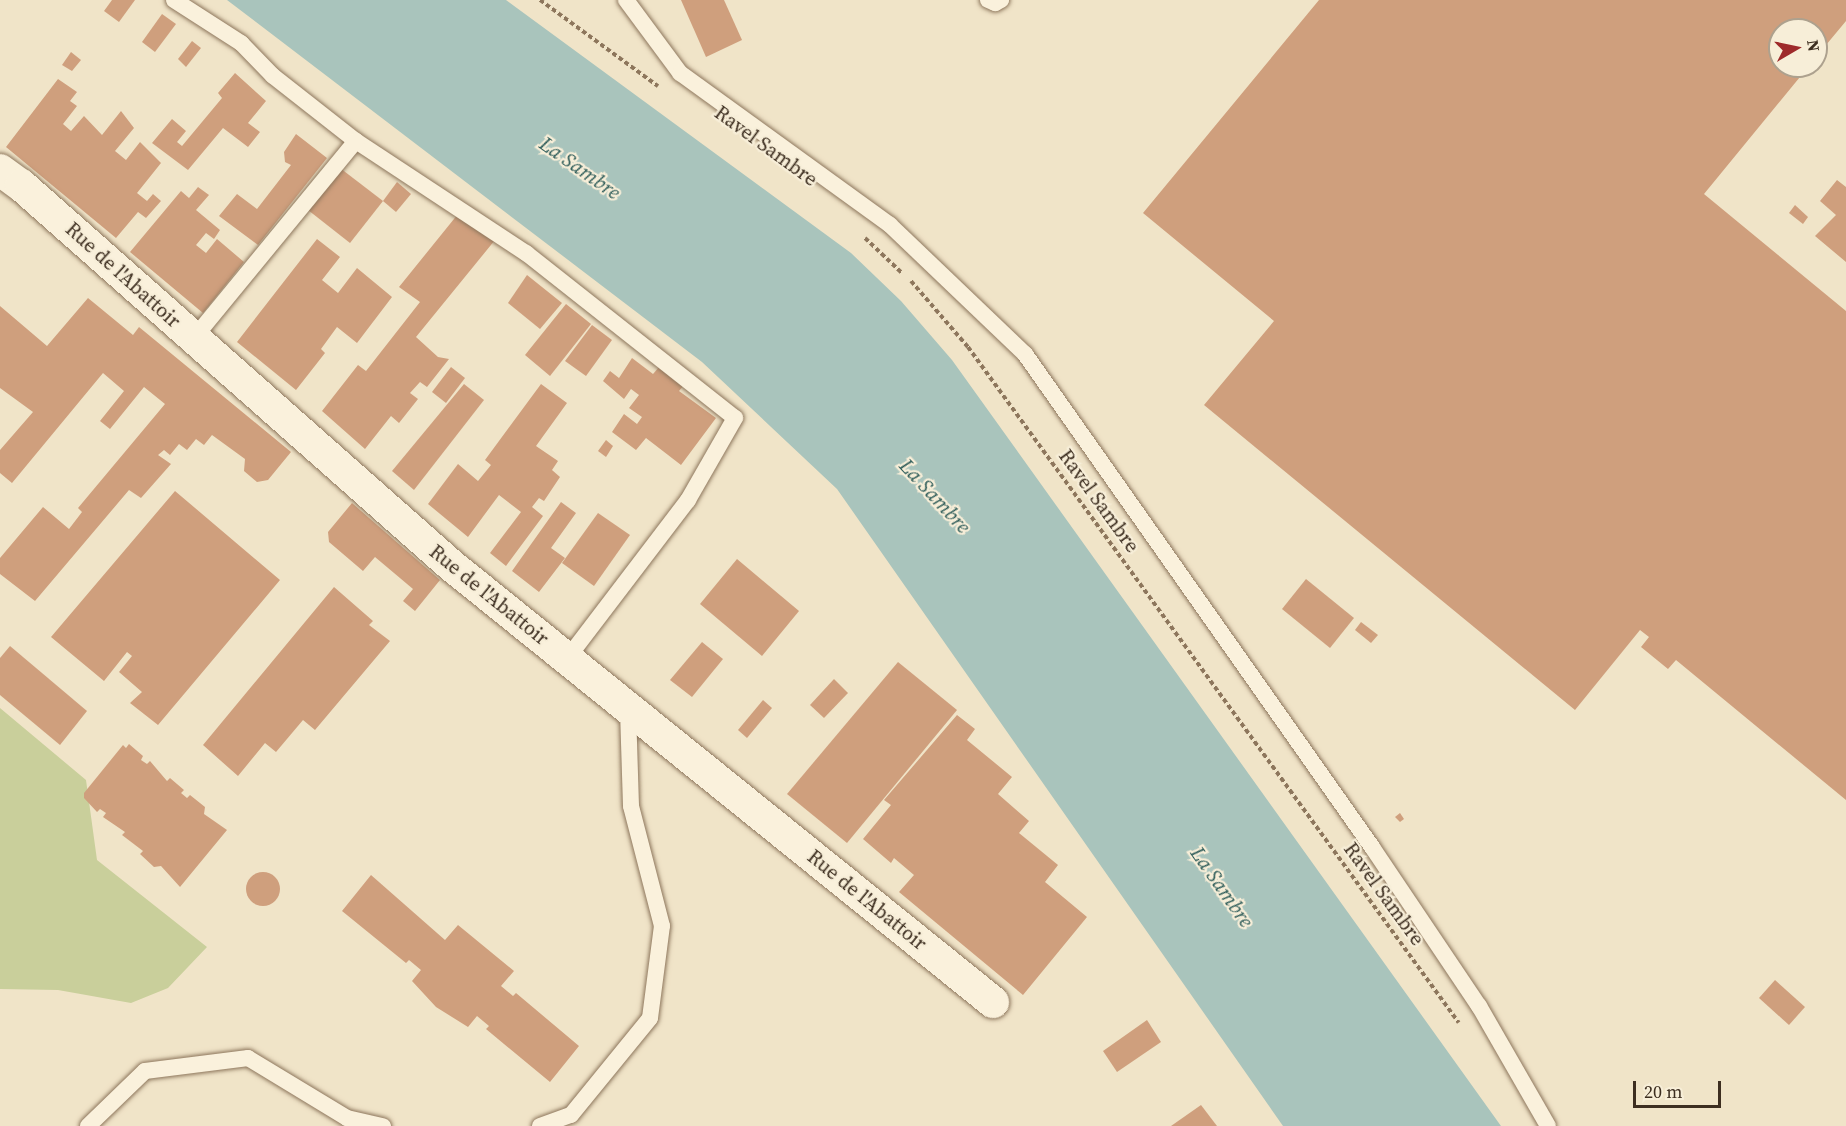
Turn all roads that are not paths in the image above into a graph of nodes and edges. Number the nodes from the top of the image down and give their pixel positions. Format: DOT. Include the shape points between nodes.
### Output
graph roads {
  1 [pos="174,0"];
  2 [pos="626,0"];
  3 [pos="988,0"];
  4 [pos="1001,0"];
  5 [pos="356,141"];
  6 [pos="0,170"];
  7 [pos="194,338"];
  8 [pos="567,659"];
  9 [pos="628,708"];
  10 [pos="993,1002"];
  11 [pos="88,1126"];
  12 [pos="383,1126"];
  13 [pos="540,1126"];
  14 [pos="1548,1126"];
  1 -- 5 [label="lane" via="241,43 273,76"];
  2 -- 14 [label="lane" via="680,73 890,225 1025,354 1372,847 1479,1006"];
  3 -- 4 [label="lane"];
  5 -- 7 [label="lane"];
  5 -- 8 [label="lane" via="526,253 735,418 688,500"];
  6 -- 7 [label="street, Rue de l'Abattoir"];
  7 -- 8 [label="street, Rue de l'Abattoir" via="452,567"];
  8 -- 9 [label="street, Rue de l'Abattoir"];
  9 -- 10 [label="street, Rue de l'Abattoir"];
  9 -- 13 [label="lane" via="631,806 662,926 650,1018 571,1115"];
  11 -- 12 [label="lane" via="146,1071 248,1058 347,1118"];
}
